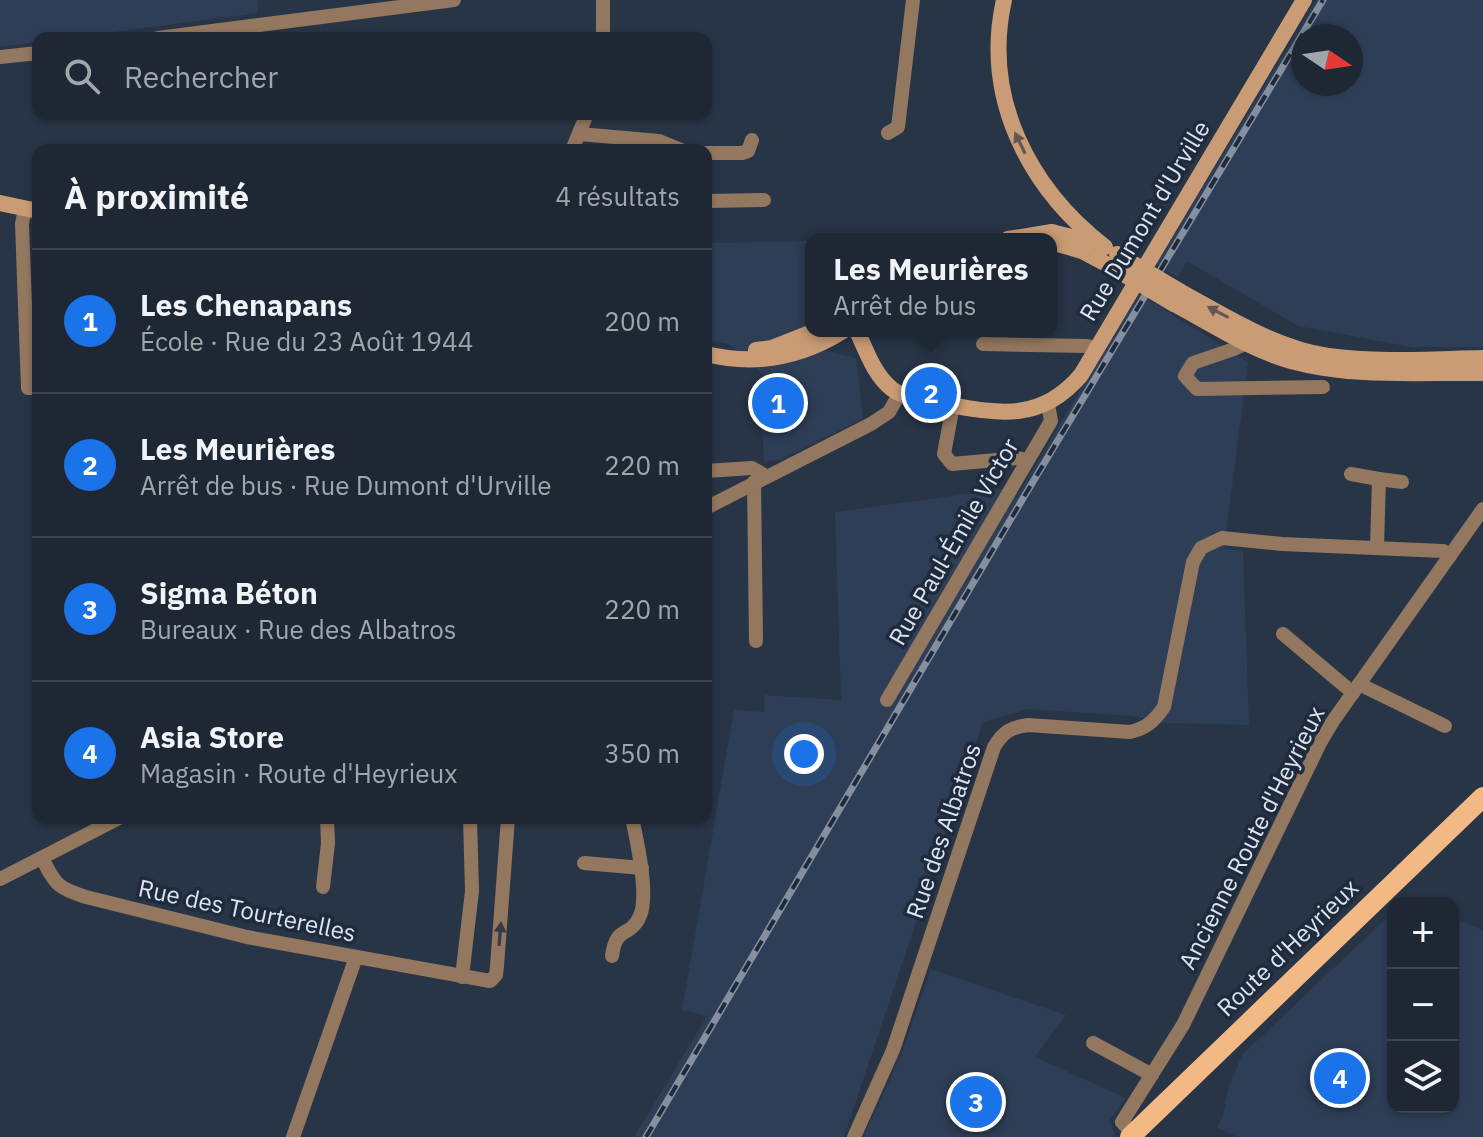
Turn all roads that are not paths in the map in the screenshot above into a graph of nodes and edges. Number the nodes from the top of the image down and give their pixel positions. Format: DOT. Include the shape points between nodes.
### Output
graph roads {
  1 [pos="454,0"];
  2 [pos="603,0"];
  3 [pos="913,0"];
  4 [pos="1004,0"];
  5 [pos="1304,0"];
  6 [pos="383,5"];
  7 [pos="199,32"];
  8 [pos="603,32"];
  9 [pos="32,54"];
  10 [pos="0,57"];
  11 [pos="585,120"];
  12 [pos="888,133"];
  13 [pos="580,134"];
  14 [pos="752,140"];
  15 [pos="575,144"];
  16 [pos="666,144"];
  17 [pos="712,153"];
  18 [pos="764,200"];
  19 [pos="712,201"];
  20 [pos="0,203"];
  21 [pos="32,209"];
  22 [pos="1046,233"];
  23 [pos="1057,244"];
  24 [pos="1111,256"];
  25 [pos="805,335"];
  26 [pos="834,337"];
  27 [pos="849,337"];
  28 [pos="1254,339"];
  29 [pos="983,344"];
  30 [pos="1097,349"];
  31 [pos="712,355"];
  32 [pos="712,355"];
  33 [pos="1483,358"];
  34 [pos="1483,373"];
  35 [pos="1323,387"];
  36 [pos="32,388"];
  37 [pos="900,393"];
  38 [pos="1048,404"];
  39 [pos="953,405"];
  40 [pos="1027,461"];
  41 [pos="712,471"];
  42 [pos="1351,474"];
  43 [pos="760,479"];
  44 [pos="1379,479"];
  45 [pos="1402,482"];
  46 [pos="712,505"];
  47 [pos="1483,509"];
  48 [pos="1377,547"];
  49 [pos="1450,556"];
  50 [pos="1283,634"];
  51 [pos="756,641"];
  52 [pos="1356,689"];
  53 [pos="887,700"];
  54 [pos="1445,726"];
  55 [pos="1483,797"];
  56 [pos="107,824"];
  57 [pos="327,824"];
  58 [pos="470,824"];
  59 [pos="508,824"];
  60 [pos="633,824"];
  61 [pos="42,858"];
  62 [pos="584,863"];
  63 [pos="642,868"];
  64 [pos="0,879"];
  65 [pos="323,887"];
  66 [pos="612,956"];
  67 [pos="356,957"];
  68 [pos="462,977"];
  69 [pos="1093,1043"];
  70 [pos="1152,1075"];
  71 [pos="1132,1136"];
  72 [pos="293,1137"];
  73 [pos="854,1137"];
  1 -- 6 [label="street"];
  2 -- 8 [label="street"];
  3 -- 12 [label="street" via="898,127"];
  24 -- 4 [label="main road, one-way" via="1061,209 1008,118 999,56"];
  5 -- 30 [label="main road, Rue Dumont d'Urville"];
  6 -- 7 [label="street"];
  9 -- 10 [label="street"];
  11 -- 13 [label="street"];
  13 -- 15 [label="street"];
  13 -- 16 [label="street"];
  14 -- 17 [label="street" via="742,153"];
  18 -- 19 [label="street"];
  20 -- 21 [label="main road"];
  21 -- 36 [label="street" via="22,224"];
  22 -- 24 [label="main road" via="1067,234"];
  23 -- 24 [label="main road"];
  24 -- 28 [label="main road, bridge"];
  25 -- 31 [label="main road" via="772,348"];
  26 -- 32 [label="main road" via="774,359"];
  27 -- 37 [label="main road"];
  28 -- 33 [label="main road" via="1327,356"];
  28 -- 34 [label="main road" via="1289,360 1327,369"];
  28 -- 35 [label="street" via="1193,363 1185,376 1197,389"];
  29 -- 30 [label="street"];
  30 -- 38 [label="main road, Rue Dumont d'Urville" via="1067,391"];
  37 -- 39 [label="main road, Rue Dumont d'Urville"];
  37 -- 43 [label="street" via="889,412 871,424"];
  38 -- 39 [label="main road, Rue Dumont d'Urville" via="1015,412"];
  38 -- 40 [label="street, Rue Paul-Émile Victor" via="1051,421"];
  39 -- 40 [label="street" via="944,454 952,464"];
  40 -- 53 [label="street, Rue Paul-Émile Victor"];
  41 -- 43 [label="street" via="752,468"];
  42 -- 44 [label="street"];
  43 -- 46 [label="street"];
  43 -- 51 [label="street"];
  44 -- 45 [label="street"];
  44 -- 48 [label="street"];
  47 -- 49 [label="street, Ancienne Route d'Heyrieux"];
  48 -- 49 [label="street, Rue des Albatros" via="1443,551"];
  48 -- 73 [label="street, Rue des Albatros" via="1222,538 1201,548 1164,707 1155,720 1130,732 1028,725 1002,734 893,1050"];
  49 -- 52 [label="street, Ancienne Route d'Heyrieux"];
  50 -- 52 [label="street"];
  52 -- 54 [label="street"];
  52 -- 70 [label="street, Ancienne Route d'Heyrieux" via="1320,743 1183,1025"];
  55 -- 71 [label="main road, Route d'Heyrieux"];
  56 -- 61 [label="street"];
  57 -- 65 [label="street"];
  58 -- 68 [label="street" via="472,891"];
  68 -- 59 [label="street, Rue des Tourterelles, one-way" via="490,981 496,975"];
  60 -- 63 [label="street"];
  61 -- 64 [label="street"];
  61 -- 67 [label="street, Rue des Tourterelles" via="54,883 76,894 247,937"];
  62 -- 63 [label="street"];
  63 -- 66 [label="street" via="642,915 619,934"];
  67 -- 68 [label="street, Rue des Tourterelles"];
  67 -- 72 [label="street"];
  69 -- 70 [label="street"];
  70 -- 71 [label="street, Ancienne Route d'Heyrieux" via="1122,1122"];
}
